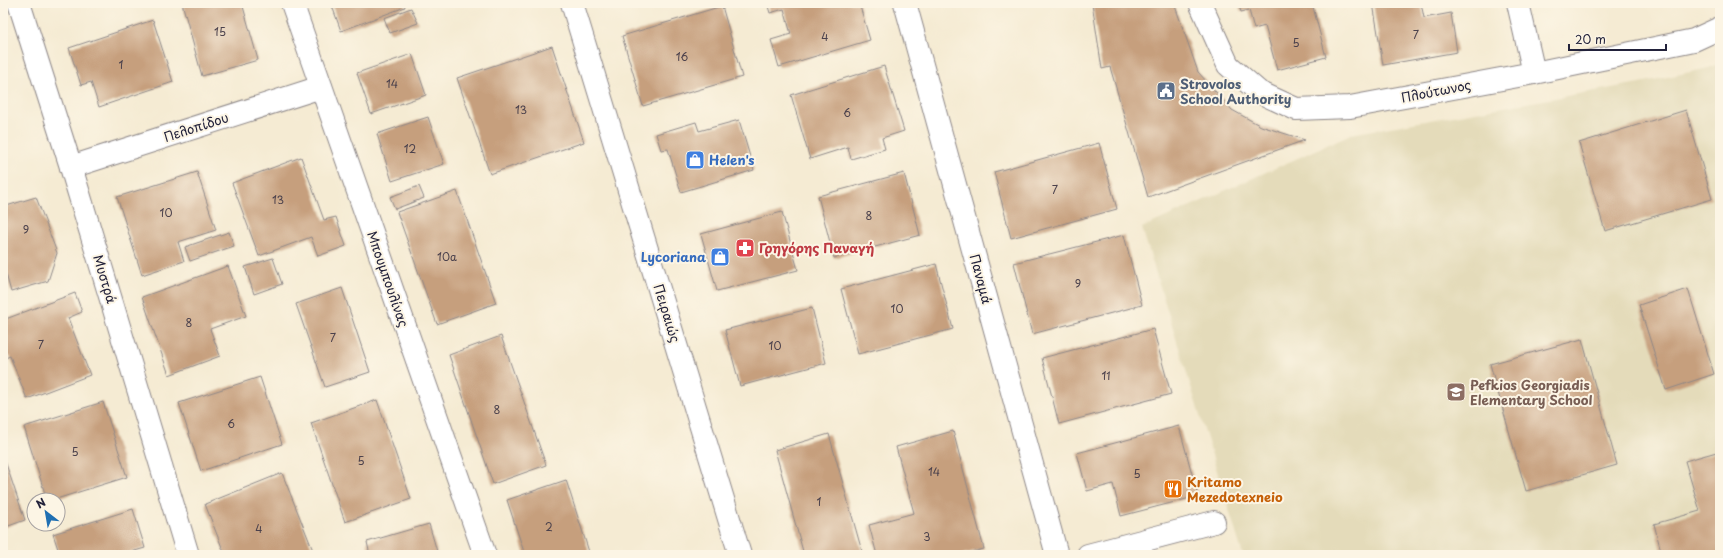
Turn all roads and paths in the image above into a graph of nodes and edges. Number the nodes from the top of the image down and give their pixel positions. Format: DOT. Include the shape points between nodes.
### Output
graph roads {
  1 [pos="19,3"];
  2 [pos="292,3"];
  3 [pos="572,3"];
  4 [pos="905,3"];
  5 [pos="1200,3"];
  6 [pos="1518,3"];
  7 [pos="1720,28"];
  8 [pos="1534,73"];
  9 [pos="321,87"];
  10 [pos="71,167"];
  11 [pos="1214,522"];
  12 [pos="188,555"];
  13 [pos="485,555"];
  14 [pos="740,555"];
  15 [pos="1057,555"];
  16 [pos="1088,555"];
  1 -- 10 [label="street, Μυστρά"];
  2 -- 9 [label="street, Μπουμπουλίνας"];
  3 -- 14 [label="street, Πειραιώς"];
  4 -- 15 [label="street, Παναμά"];
  5 -- 8 [label="street, Πλούτωνος" via="1228,65 1259,92 1296,109 1350,107"];
  6 -- 8 [label="street"];
  7 -- 8 [label="street, Πλούτωνος" via="1694,40"];
  9 -- 10 [label="street, Πελοπίδου"];
  9 -- 13 [label="street, Μπουμπουλίνας"];
  10 -- 12 [label="street, Μυστρά"];
  11 -- 16 [label="street"];
}
